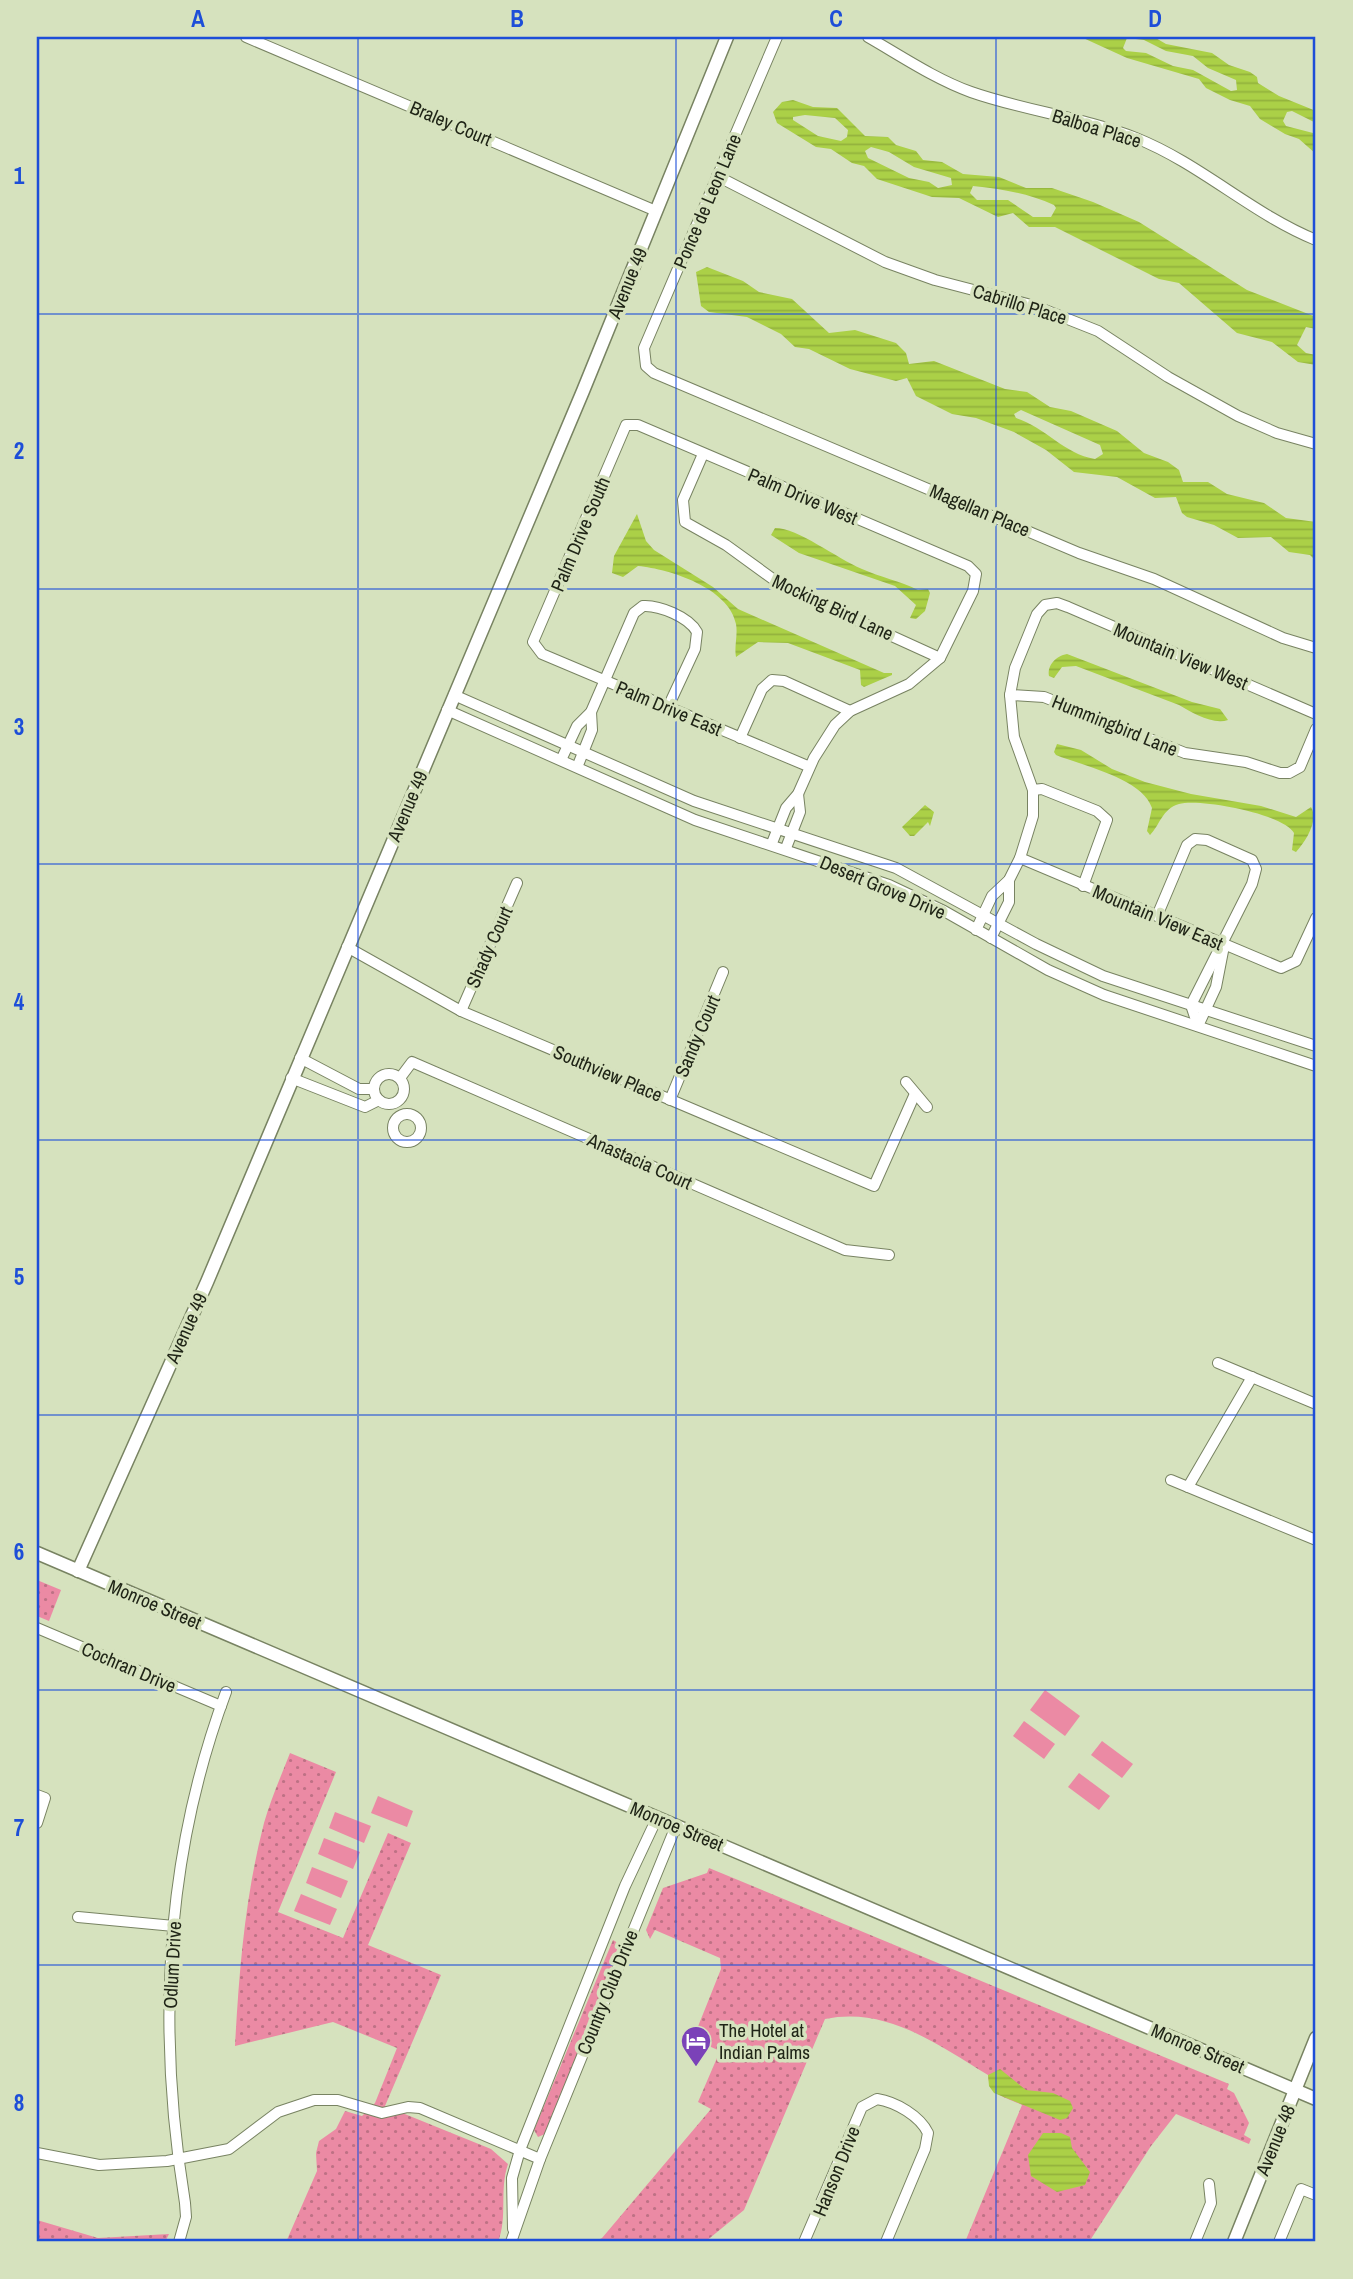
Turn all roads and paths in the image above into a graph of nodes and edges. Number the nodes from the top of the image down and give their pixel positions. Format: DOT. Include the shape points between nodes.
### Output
graph roads {
  1 [pos="246,37"];
  2 [pos="727,37"];
  3 [pos="777,37"];
  4 [pos="868,37"];
  5 [pos="717,176"];
  6 [pos="656,211"];
  7 [pos="1316,240"];
  8 [pos="646,366"];
  9 [pos="626,425"];
  10 [pos="1316,444"];
  11 [pos="703,454"];
  12 [pos="533,642"];
  13 [pos="1316,648"];
  14 [pos="940,658"];
  15 [pos="604,681"];
  16 [pos="454,695"];
  17 [pos="1010,695"];
  18 [pos="668,708"];
  19 [pos="447,710"];
  20 [pos="850,711"];
  21 [pos="591,712"];
  22 [pos="1316,714"];
  23 [pos="1316,729"];
  24 [pos="740,738"];
  25 [pos="568,745"];
  26 [pos="584,752"];
  27 [pos="562,758"];
  28 [pos="578,765"];
  29 [pos="810,767"];
  30 [pos="1033,790"];
  31 [pos="798,794"];
  32 [pos="778,828"];
  33 [pos="792,833"];
  34 [pos="772,843"];
  35 [pos="786,848"];
  36 [pos="1020,858"];
  37 [pos="1009,880"];
  38 [pos="517,883"];
  39 [pos="1083,886"];
  40 [pos="984,914"];
  41 [pos="1157,916"];
  42 [pos="1316,918"];
  43 [pos="999,922"];
  44 [pos="976,930"];
  45 [pos="991,939"];
  46 [pos="1224,944"];
  47 [pos="347,947"];
  48 [pos="723,972"];
  49 [pos="1191,1005"];
  50 [pos="1207,1010"];
  51 [pos="461,1011"];
  52 [pos="1198,1026"];
  53 [pos="1316,1046"];
  54 [pos="300,1058"];
  55 [pos="1316,1066"];
  56 [pos="400,1077"];
  57 [pos="291,1078"];
  58 [pos="906,1082"];
  59 [pos="374,1089"];
  60 [pos="915,1096"];
  61 [pos="379,1100"];
  62 [pos="670,1100"];
  63 [pos="396,1102"];
  64 [pos="927,1107"];
  65 [pos="401,1115"];
  66 [pos="889,1255"];
  67 [pos="1218,1363"];
  68 [pos="1252,1377"];
  69 [pos="1316,1404"];
  70 [pos="1171,1480"];
  71 [pos="1188,1487"];
  72 [pos="1316,1541"];
  73 [pos="37,1553"];
  74 [pos="78,1571"];
  75 [pos="37,1628"];
  76 [pos="226,1692"];
  77 [pos="221,1706"];
  78 [pos="41,1797"];
  79 [pos="657,1818"];
  80 [pos="37,1823"];
  81 [pos="676,1826"];
  82 [pos="78,1917"];
  83 [pos="174,1926"];
  84 [pos="1316,2038"];
  85 [pos="1295,2090"];
  86 [pos="1316,2099"];
  87 [pos="520,2150"];
  88 [pos="37,2153"];
  89 [pos="540,2159"];
  90 [pos="179,2160"];
  91 [pos="1209,2184"];
  92 [pos="1316,2195"];
  93 [pos="512,2239"];
  94 [pos="178,2242"];
  95 [pos="804,2242"];
  96 [pos="886,2242"];
  97 [pos="1195,2242"];
  98 [pos="1234,2242"];
  99 [pos="1279,2242"];
  1 -- 6 [label="street, Braley Court"];
  2 -- 6 [label="street, Avenue 49"];
  3 -- 5 [label="street, Ponce de Leon Lane"];
  4 -- 7 [label="street, Balboa Place" via="970,92 1136,138 1198,169 1282,224"];
  5 -- 8 [label="street, Ponce de Leon Lane" via="644,348"];
  5 -- 10 [label="street, Cabrillo Place" via="885,262 1035,306 1087,327 1238,416"];
  6 -- 16 [label="street, Avenue 49"];
  8 -- 13 [label="street, Magellan Place" via="1079,553 1154,579 1283,638"];
  9 -- 11 [label="street, Palm Drive West" via="638,425"];
  9 -- 12 [label="street, Palm Drive South"];
  11 -- 14 [label="street, Mocking Bird Lane" via="683,500 685,522 785,587"];
  11 -- 14 [label="street, Palm Drive West" via="968,566 976,574 973,591"];
  12 -- 15 [label="street, Palm Drive East" via="542,654"];
  14 -- 20 [label="street" via="908,684"];
  15 -- 18 [label="street, Palm Drive East"];
  15 -- 18 [label="street" via="634,613 643,606 657,608 689,622 698,638"];
  15 -- 21 [label="street"];
  16 -- 19 [label="street, Avenue 49"];
  16 -- 25 [label="street, Desert Grove Drive"];
  17 -- 22 [label="street, Mountain View West" via="1015,668 1037,614 1045,605 1057,603"];
  17 -- 23 [label="street, Hummingbird Lane" via="1044,697 1185,753 1246,762 1280,773 1300,767"];
  17 -- 30 [label="street" via="1014,737"];
  18 -- 24 [label="street, Palm Drive East"];
  19 -- 27 [label="street, Desert Grove Drive"];
  19 -- 47 [label="street, Avenue 49"];
  20 -- 24 [label="street" via="784,681 772,680 761,689"];
  20 -- 29 [label="street" via="826,737"];
  21 -- 25 [label="street"];
  21 -- 26 [label="street" via="592,730"];
  24 -- 29 [label="street, Palm Drive East"];
  25 -- 26 [label="street, Desert Grove Drive"];
  25 -- 27 [label="street"];
  26 -- 28 [label="street"];
  26 -- 32 [label="street, Desert Grove Drive" via="694,801"];
  27 -- 28 [label="street, Desert Grove Drive"];
  28 -- 34 [label="street, Desert Grove Drive" via="685,816"];
  29 -- 31 [label="street"];
  30 -- 36 [label="street" via="1033,816"];
  30 -- 39 [label="street" via="1042,789 1097,811 1107,820"];
  31 -- 32 [label="street"];
  31 -- 33 [label="street" via="800,811"];
  32 -- 33 [label="street, Desert Grove Drive"];
  32 -- 34 [label="street"];
  33 -- 35 [label="street"];
  33 -- 40 [label="street, Desert Grove Drive" via="896,868"];
  34 -- 35 [label="street, Desert Grove Drive"];
  35 -- 44 [label="street, Desert Grove Drive" via="889,885"];
  36 -- 37 [label="street"];
  36 -- 39 [label="street, Mountain View East"];
  37 -- 40 [label="street" via="992,896"];
  37 -- 43 [label="street" via="1009,902"];
  38 -- 51 [label="street, Shady Court"];
  39 -- 41 [label="street, Mountain View East"];
  40 -- 43 [label="street, Desert Grove Drive"];
  40 -- 44 [label="street"];
  41 -- 46 [label="street, Mountain View East"];
  41 -- 46 [label="street" via="1187,845 1195,839 1207,840 1252,860 1256,869"];
  42 -- 46 [label="street, Mountain View East" via="1296,961 1281,968"];
  43 -- 45 [label="street"];
  43 -- 49 [label="street, Desert Grove Drive" via="1103,976"];
  44 -- 45 [label="street, Desert Grove Drive"];
  45 -- 52 [label="street, Desert Grove Drive" via="1073,981"];
  46 -- 49 [label="street"];
  46 -- 50 [label="street"];
  47 -- 51 [label="street, Southview Place"];
  47 -- 54 [label="street, Avenue 49"];
  48 -- 62 [label="street, Sandy Court"];
  49 -- 50 [label="street, Desert Grove Drive"];
  49 -- 52 [label="street"];
  50 -- 52 [label="street"];
  50 -- 53 [label="street, Desert Grove Drive"];
  51 -- 62 [label="street, Southview Place"];
  52 -- 55 [label="street, Desert Grove Drive"];
  54 -- 57 [label="street, Avenue 49"];
  54 -- 59 [label="street" via="359,1089"];
  56 -- 59 [label="street, Anastacia Court" via="383,1074"];
  56 -- 63 [label="street" via="405,1088"];
  56 -- 66 [label="street, Anastacia Court" via="412,1062 845,1250"];
  57 -- 61 [label="street" via="365,1107"];
  57 -- 74 [label="street, Avenue 49"];
  58 -- 60 [label="street"];
  59 -- 61 [label="street"];
  60 -- 62 [label="street, Southview Place" via="874,1186"];
  60 -- 64 [label="street"];
  61 -- 63 [label="street"];
  63 -- 65 [label="street"];
  67 -- 68 [label="street"];
  68 -- 69 [label="street"];
  68 -- 71 [label="street"];
  70 -- 71 [label="street"];
  71 -- 72 [label="street"];
  73 -- 74 [label="street, Monroe Street"];
  74 -- 79 [label="street, Monroe Street"];
  75 -- 77 [label="street, Cochran Drive"];
  76 -- 77 [label="street, Odlum Drive"];
  77 -- 83 [label="street, Odlum Drive" via="189,1817"];
  78 -- 80 [label="street"];
  79 -- 81 [label="street, Monroe Street"];
  79 -- 87 [label="street, Country Club Drive" via="625,1886"];
  81 -- 85 [label="street, Monroe Street"];
  81 -- 89 [label="street, Country Club Drive"];
  82 -- 83 [label="street"];
  83 -- 90 [label="street, Odlum Drive" via="169,2043"];
  84 -- 85 [label="street, Avenue 48"];
  85 -- 86 [label="street, Monroe Street"];
  85 -- 98 [label="street, Avenue 48"];
  87 -- 89 [label="street"];
  87 -- 90 [label="street" via="420,2108 382,2113 325,2099 278,2112 229,2149"];
  87 -- 93 [label="street, Country Club Drive" via="512,2178"];
  88 -- 90 [label="street" via="99,2165"];
  89 -- 93 [label="street, Country Club Drive"];
  90 -- 94 [label="street, Odlum Drive" via="186,2217"];
  91 -- 97 [label="street" via="1211,2203"];
  92 -- 99 [label="street" via="1301,2189"];
  95 -- 96 [label="street, Hanson Drive" via="862,2107 870,2101 886,2100 921,2122 928,2133"];
}
